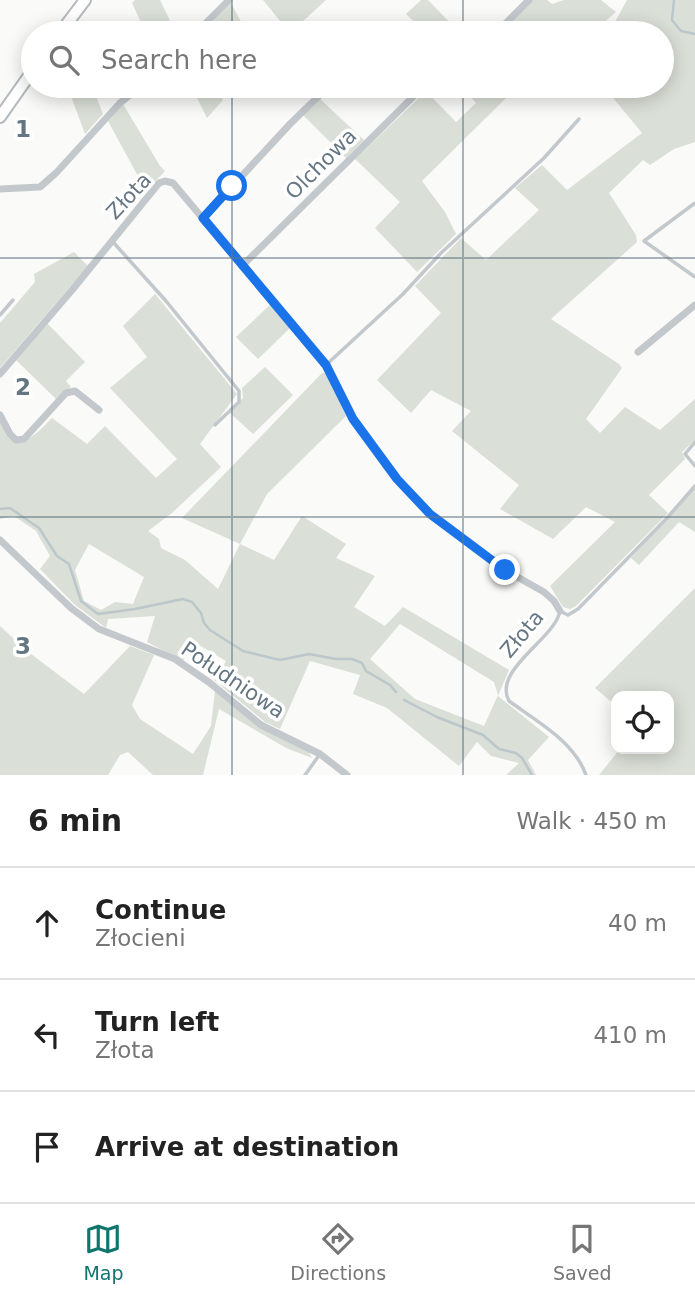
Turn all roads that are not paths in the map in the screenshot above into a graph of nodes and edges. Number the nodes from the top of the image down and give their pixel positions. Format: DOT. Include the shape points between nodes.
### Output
graph roads {
  1 [pos="85,0"];
  2 [pos="229,0"];
  3 [pos="529,0"];
  4 [pos="69,21"];
  5 [pos="208,21"];
  6 [pos="508,21"];
  7 [pos="21,87"];
  8 [pos="126,98"];
  9 [pos="317,98"];
  10 [pos="412,98"];
  11 [pos="0,117"];
  12 [pos="579,119"];
  13 [pos="0,189"];
  14 [pos="695,203"];
  15 [pos="203,218"];
  16 [pos="111,241"];
  17 [pos="242,266"];
  18 [pos="695,277"];
  19 [pos="13,300"];
  20 [pos="695,305"];
  21 [pos="0,315"];
  22 [pos="638,352"];
  23 [pos="326,365"];
  24 [pos="0,373"];
  25 [pos="99,410"];
  26 [pos="0,415"];
  27 [pos="215,425"];
  28 [pos="695,442"];
  29 [pos="695,466"];
  30 [pos="695,486"];
  31 [pos="0,540"];
  32 [pos="560,611"];
  33 [pos="320,754"];
  34 [pos="305,775"];
  35 [pos="347,775"];
  36 [pos="586,775"];
  1 -- 4 [label="main road"];
  2 -- 5 [label="street"];
  3 -- 6 [label="street"];
  7 -- 11 [label="main road"];
  8 -- 13 [label="street" via="40,187"];
  9 -- 15 [label="street"];
  10 -- 17 [label="street, Olchowa"];
  12 -- 23 [label="lane" via="544,158"];
  14 -- 18 [label="lane" via="644,241"];
  15 -- 16 [label="street, Złota" via="173,183 165,181"];
  15 -- 17 [label="street, Złota"];
  16 -- 24 [label="street, Złota"];
  16 -- 27 [label="lane" via="239,391 239,402"];
  17 -- 23 [label="street, Złota"];
  19 -- 21 [label="lane"];
  20 -- 22 [label="street"];
  23 -- 32 [label="street, Złota" via="353,419 397,479 430,514 505,570 544,592"];
  25 -- 26 [label="street" via="75,391 66,393 24,439 16,440"];
  28 -- 29 [label="lane" via="685,454"];
  30 -- 32 [label="lane" via="578,609 568,615"];
  31 -- 33 [label="street, Południowa" via="99,629 175,659 261,724"];
  32 -- 36 [label="lane, Złota" via="558,621 510,677 505,694 572,750"];
  33 -- 34 [label="lane"];
  33 -- 35 [label="street, Południowa"];
}
